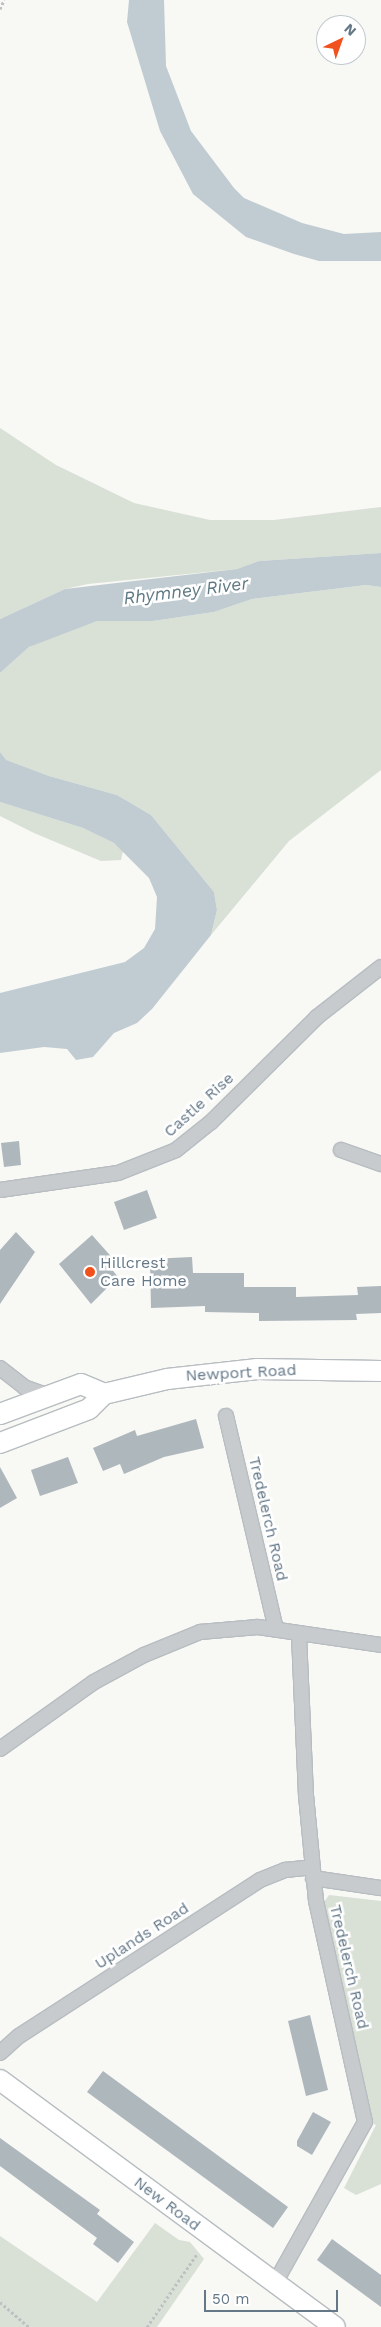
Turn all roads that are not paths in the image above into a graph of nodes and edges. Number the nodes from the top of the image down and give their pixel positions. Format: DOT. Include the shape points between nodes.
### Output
graph roads {
  1 [pos="381,967"];
  2 [pos="341,1150"];
  3 [pos="381,1164"];
  4 [pos="0,1190"];
  5 [pos="0,1368"];
  6 [pos="381,1371"];
  7 [pos="104,1394"];
  8 [pos="46,1395"];
  9 [pos="0,1414"];
  10 [pos="226,1416"];
  11 [pos="0,1443"];
  12 [pos="276,1629"];
  13 [pos="299,1633"];
  14 [pos="381,1645"];
  15 [pos="0,1749"];
  16 [pos="312,1873"];
  17 [pos="381,1888"];
  18 [pos="0,2053"];
  19 [pos="0,2080"];
  20 [pos="275,2283"];
  21 [pos="335,2327"];
  1 -- 4 [label="street, Castle Rise" via="317,1016 212,1122 176,1150 118,1173"];
  2 -- 3 [label="street"];
  5 -- 8 [label="street" via="24,1387"];
  6 -- 7 [label="main road, Newport Road" via="211,1373"];
  7 -- 8 [label="main road" via="81,1384"];
  7 -- 11 [label="main road" via="89,1409"];
  8 -- 9 [label="main road"];
  10 -- 12 [label="street, Tredelerch Road"];
  12 -- 13 [label="street"];
  12 -- 15 [label="street" via="221,1628 172,1642 94,1682"];
  13 -- 14 [label="street"];
  13 -- 16 [label="street, Tredelerch Road"];
  16 -- 17 [label="street, Uplands Road"];
  16 -- 18 [label="street, Uplands Road" via="285,1870 260,1880 18,2036"];
  16 -- 20 [label="street, Tredelerch Road" via="365,2122"];
  19 -- 20 [label="main road, New Road"];
  20 -- 21 [label="main road, New Road"];
}
